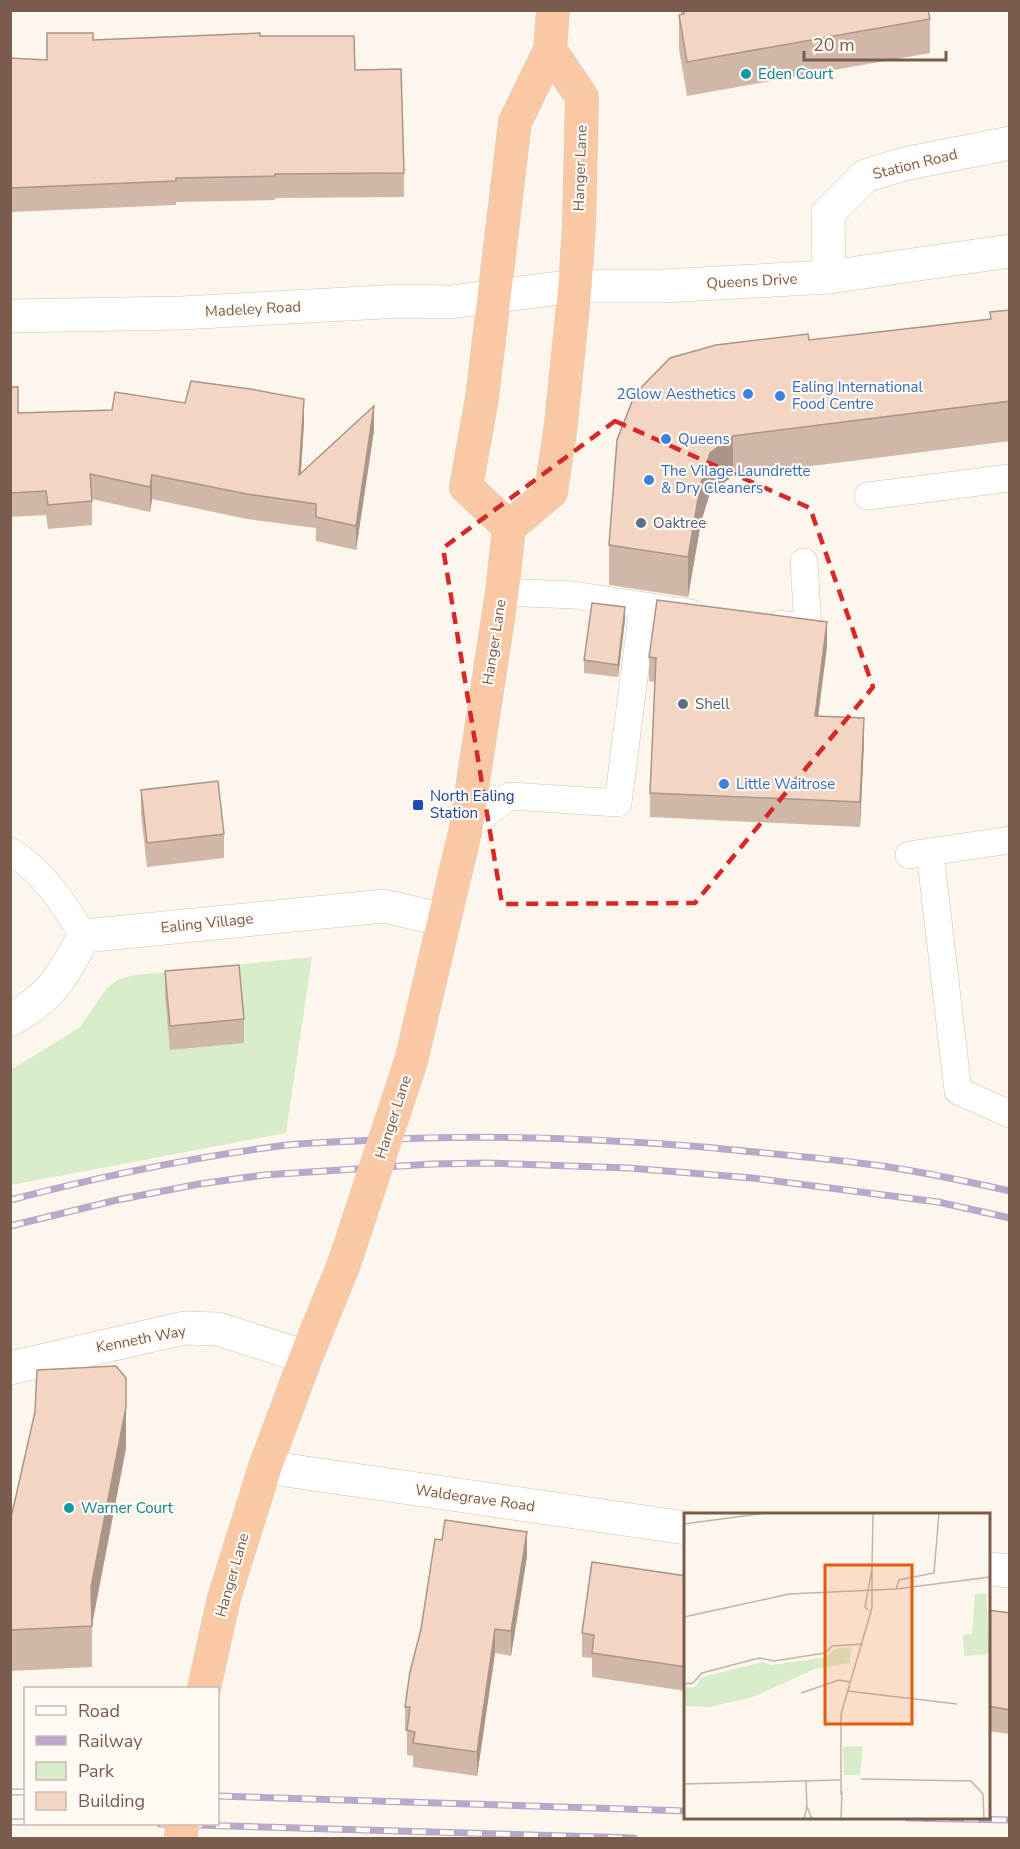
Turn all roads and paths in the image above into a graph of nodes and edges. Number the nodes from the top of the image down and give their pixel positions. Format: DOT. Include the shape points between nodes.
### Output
graph roads {
  1 [pos="553,10"];
  2 [pos="550,50"];
  3 [pos="1010,143"];
  4 [pos="1010,251"];
  5 [pos="829,277"];
  6 [pos="575,286"];
  7 [pos="494,297"];
  8 [pos="10,316"];
  9 [pos="1010,478"];
  10 [pos="868,496"];
  11 [pos="509,526"];
  12 [pos="804,562"];
  13 [pos="502,592"];
  14 [pos="643,607"];
  15 [pos="714,616"];
  16 [pos="761,622"];
  17 [pos="466,828"];
  18 [pos="1010,840"];
  19 [pos="10,851"];
  20 [pos="444,920"];
  21 [pos="84,936"];
  22 [pos="10,1020"];
  23 [pos="1010,1114"];
  24 [pos="306,1357"];
  25 [pos="10,1368"];
  26 [pos="265,1467"];
  27 [pos="684,1528"];
  28 [pos="990,1569"];
  29 [pos="1010,1571"];
  30 [pos="204,1687"];
  1 -- 2 [label="highway"];
  2 -- 6 [label="highway, Hanger Lane" via="582,97"];
  2 -- 7 [label="highway" via="515,123"];
  3 -- 5 [label="street, Station Road" via="904,164 865,176 828,213"];
  4 -- 5 [label="street, Queens Drive"];
  5 -- 6 [label="street, Queens Drive" via="663,286"];
  6 -- 7 [label="street, Queens Drive"];
  6 -- 11 [label="highway, Hanger Lane" via="551,492"];
  7 -- 8 [label="street, Madeley Road" via="181,314"];
  7 -- 11 [label="highway" via="481,408 466,487"];
  9 -- 10 [label="lane"];
  11 -- 13 [label="highway, Hanger Lane"];
  12 -- 16 [label="lane" via="808,628"];
  13 -- 14 [label="lane" via="573,596"];
  13 -- 17 [label="highway, Hanger Lane"];
  14 -- 15 [label="lane"];
  14 -- 17 [label="lane" via="618,803 510,796"];
  17 -- 20 [label="highway, Hanger Lane"];
  18 -- 23 [label="lane" via="920,854 958,1091"];
  19 -- 21 [label="lane" via="46,881"];
  20 -- 21 [label="street, Ealing Village" via="384,906"];
  20 -- 24 [label="highway, Hanger Lane, bridge" via="411,1060 344,1264"];
  21 -- 22 [label="street" via="51,992"];
  24 -- 25 [label="street, Kenneth Way" via="218,1329 184,1328"];
  24 -- 26 [label="highway, Hanger Lane"];
  26 -- 27 [label="street, Waldegrave Road"];
  26 -- 30 [label="highway, Hanger Lane" via="224,1598"];
  28 -- 29 [label="street"];
}
